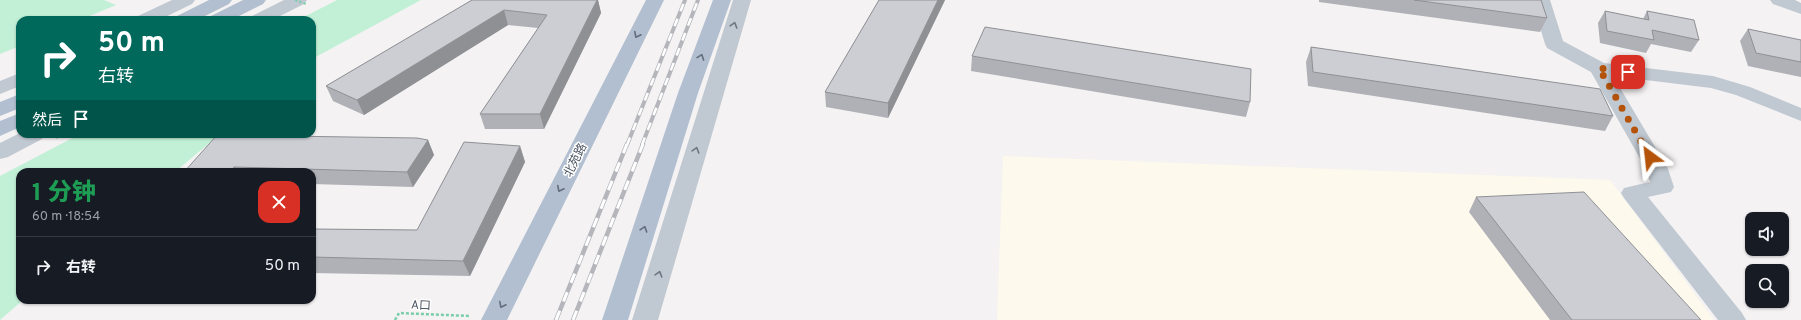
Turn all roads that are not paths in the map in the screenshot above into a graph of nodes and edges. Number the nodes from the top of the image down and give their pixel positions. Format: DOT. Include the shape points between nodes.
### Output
graph roads {
  1 [pos="186,0"];
  2 [pos="223,0"];
  3 [pos="257,0"];
  4 [pos="655,0"];
  5 [pos="722,0"];
  6 [pos="742,0"];
  7 [pos="1541,0"];
  8 [pos="1779,0"];
  9 [pos="299,1"];
  10 [pos="1801,9"];
  11 [pos="152,16"];
  12 [pos="191,16"];
  13 [pos="225,16"];
  14 [pos="267,16"];
  15 [pos="1599,68"];
  16 [pos="16,81"];
  17 [pos="0,88"];
  18 [pos="16,102"];
  19 [pos="1797,107"];
  20 [pos="0,110"];
  21 [pos="16,121"];
  22 [pos="0,129"];
  23 [pos="26,138"];
  24 [pos="0,152"];
  25 [pos="494,320"];
  26 [pos="615,320"];
  27 [pos="645,320"];
  28 [pos="1733,320"];
  1 -- 11 [label="street"];
  2 -- 12 [label="main road"];
  3 -- 13 [label="main road"];
  4 -- 25 [label="main road, 北苑路, one-way"];
  26 -- 5 [label="main road, one-way" via="688,93"];
  27 -- 6 [label="street, one-way"];
  7 -- 15 [label="street" via="1554,44"];
  8 -- 10 [label="street"];
  9 -- 14 [label="street"];
  15 -- 19 [label="street" via="1713,82"];
  15 -- 28 [label="street" via="1657,169 1663,187 1632,193"];
  16 -- 17 [label="street"];
  18 -- 20 [label="main road"];
  21 -- 22 [label="main road"];
  23 -- 24 [label="street"];
}
